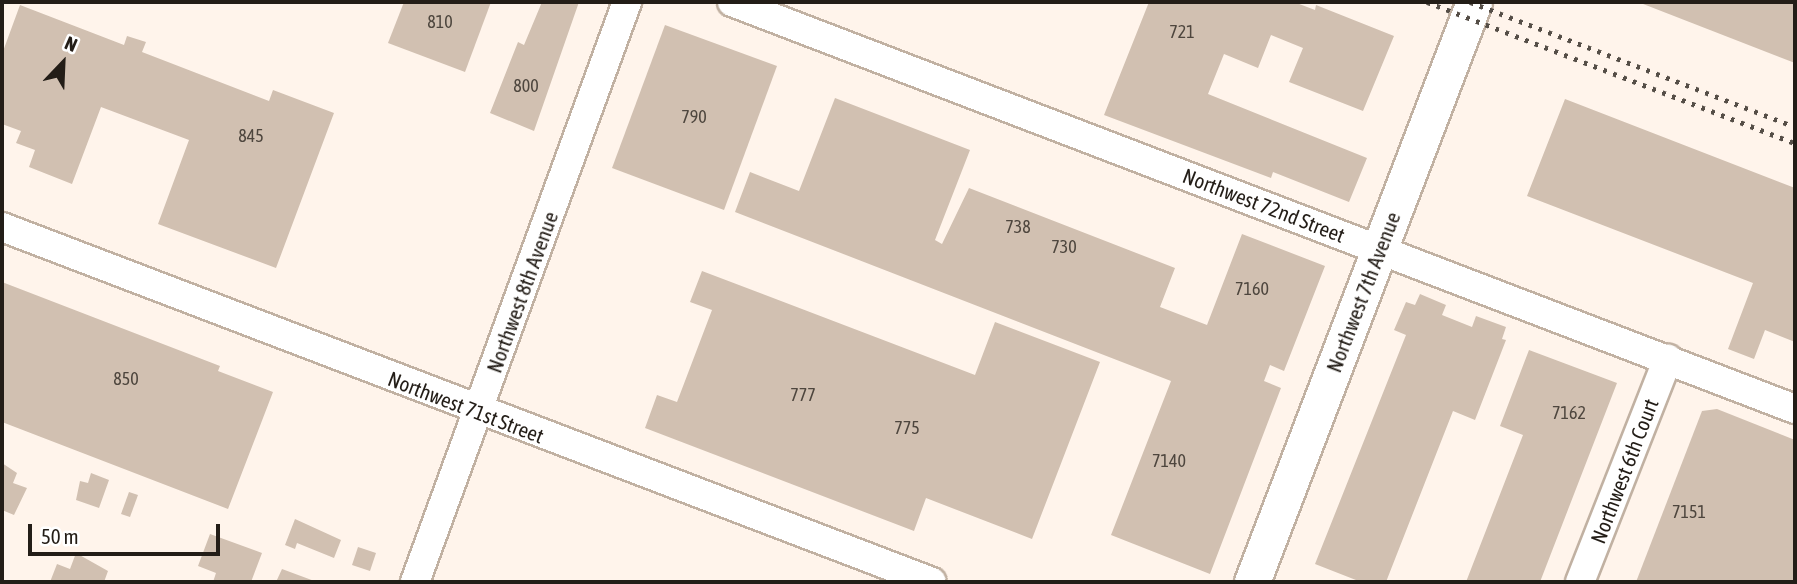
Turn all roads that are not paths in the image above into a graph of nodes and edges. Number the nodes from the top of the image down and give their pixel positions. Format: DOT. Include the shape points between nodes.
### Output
graph roads {
  1 [pos="627,2"];
  2 [pos="732,2"];
  3 [pos="1474,2"];
  4 [pos="2,227"];
  5 [pos="1379,249"];
  6 [pos="1668,359"];
  7 [pos="1795,409"];
  8 [pos="478,412"];
  9 [pos="415,582"];
  10 [pos="932,582"];
  11 [pos="1252,582"];
  12 [pos="1580,582"];
  1 -- 8 [label="street, Northwest 8th Avenue"];
  2 -- 5 [label="street, Northwest 72nd Street"];
  3 -- 5 [label="main road, Northwest 7th Avenue"];
  4 -- 8 [label="street, Northwest 71st Street"];
  5 -- 6 [label="street, Northwest 72nd Street"];
  5 -- 11 [label="main road, Northwest 7th Avenue"];
  6 -- 7 [label="street, Northwest 72nd Street"];
  6 -- 12 [label="street, Northwest 6th Court"];
  8 -- 9 [label="street, Northwest 8th Avenue"];
  8 -- 10 [label="street, Northwest 71st Street"];
}
